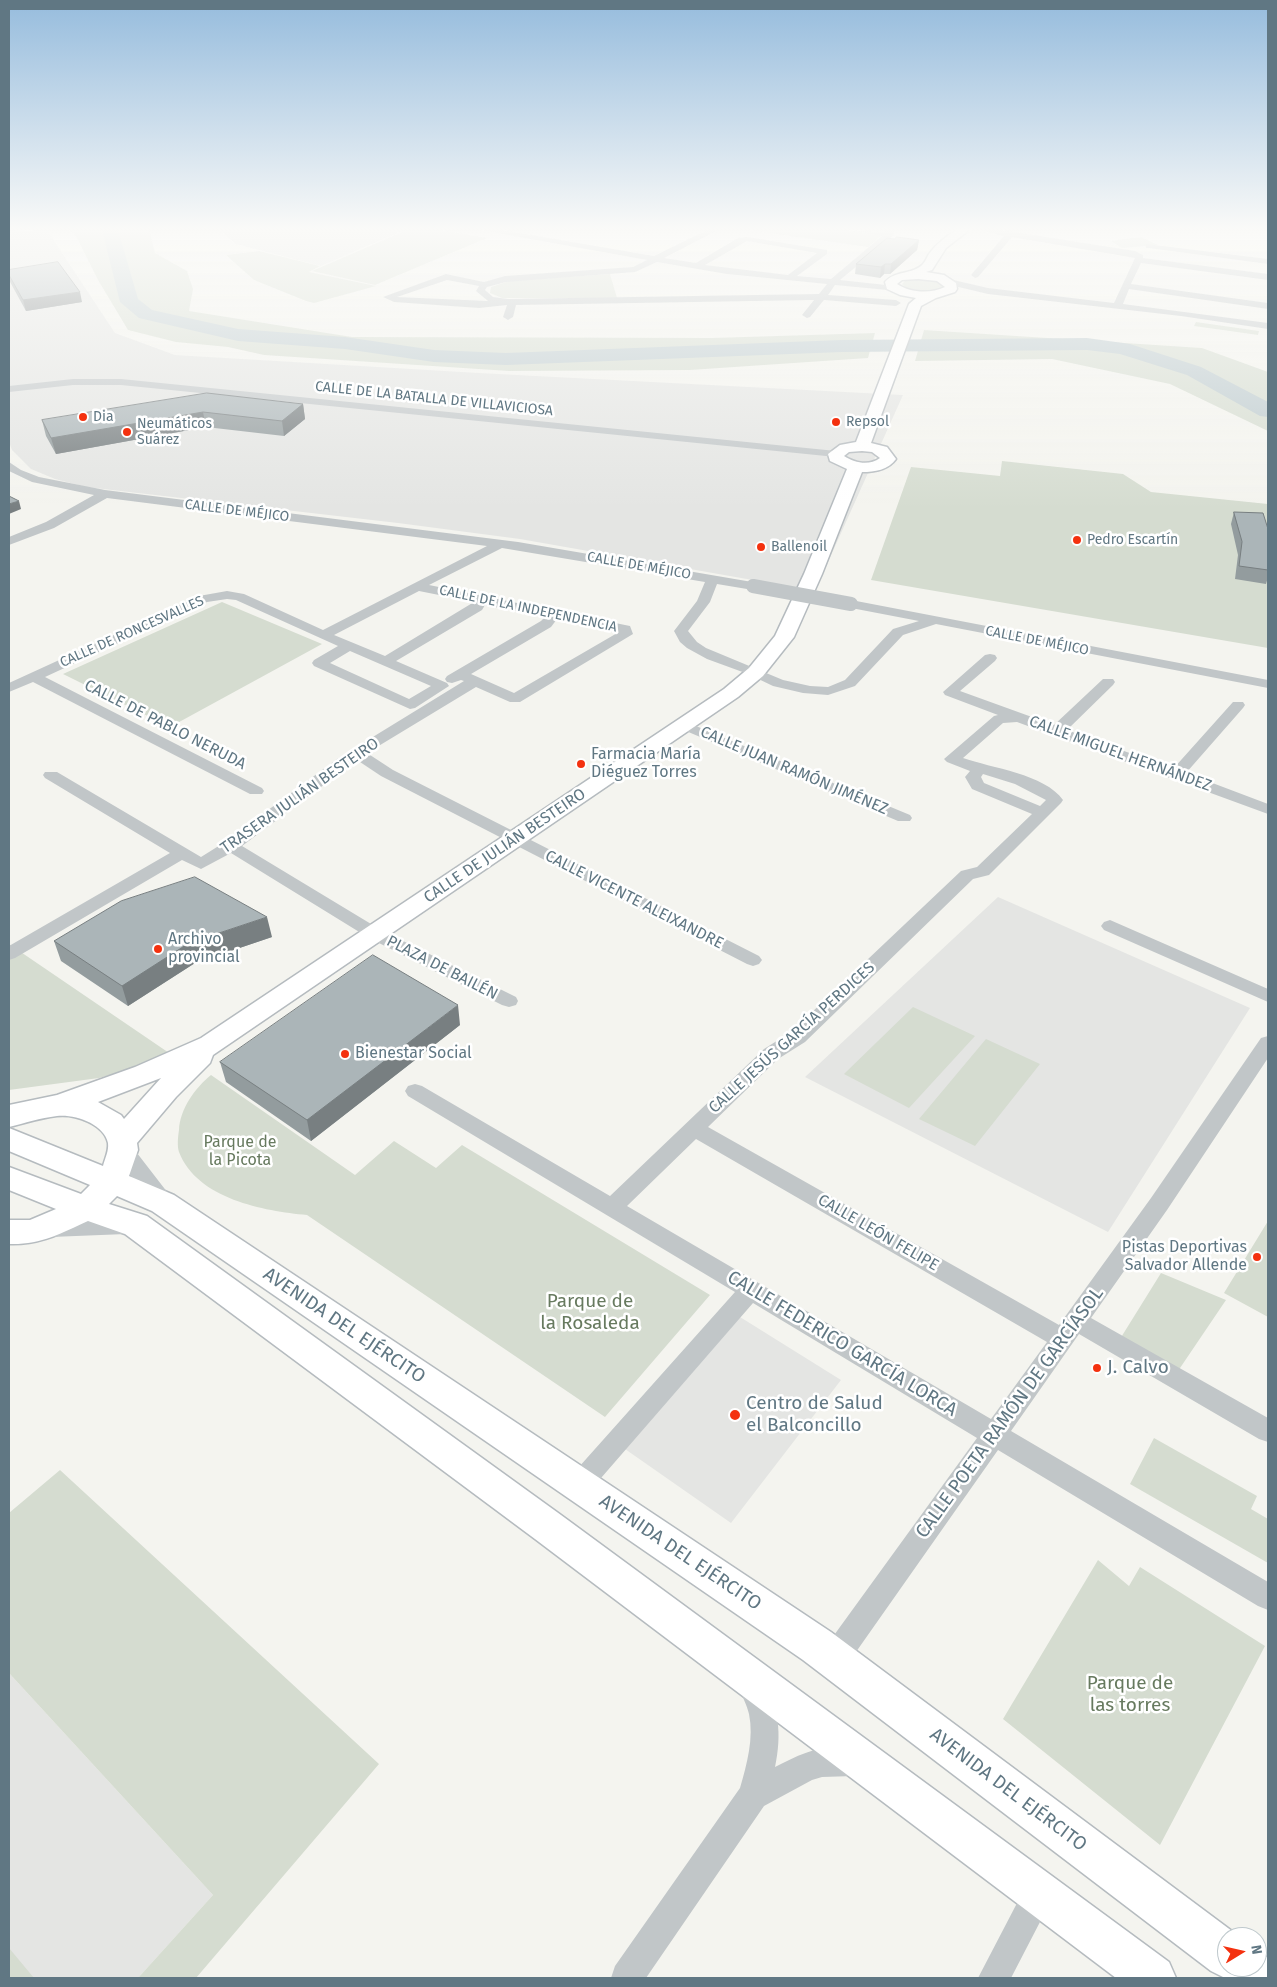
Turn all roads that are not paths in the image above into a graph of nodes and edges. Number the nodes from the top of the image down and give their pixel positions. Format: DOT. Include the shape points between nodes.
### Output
graph roads {
  1 [pos="908,323"];
  2 [pos="1243,323"];
  3 [pos="1268,326"];
  4 [pos="29,388"];
  5 [pos="9,389"];
  6 [pos="9,394"];
  7 [pos="862,446"];
  8 [pos="836,454"];
  9 [pos="10,467"];
  10 [pos="856,467"];
  11 [pos="106,494"];
  12 [pos="9,541"];
  13 [pos="500,544"];
  14 [pos="713,579"];
  15 [pos="418,587"];
  16 [pos="482,600"];
  17 [pos="894,613"];
  18 [pos="554,614"];
  19 [pos="934,621"];
  20 [pos="323,635"];
  21 [pos="349,646"];
  22 [pos="990,658"];
  23 [pos="385,662"];
  24 [pos="756,672"];
  25 [pos="460,674"];
  26 [pos="858,675"];
  27 [pos="32,676"];
  28 [pos="475,681"];
  29 [pos="1108,682"];
  30 [pos="1268,684"];
  31 [pos="442,686"];
  32 [pos="9,688"];
  33 [pos="1238,705"];
  34 [pos="1018,717"];
  35 [pos="684,725"];
  36 [pos="1057,731"];
  37 [pos="356,753"];
  38 [pos="979,769"];
  39 [pos="51,775"];
  40 [pos="1176,775"];
  41 [pos="256,792"];
  42 [pos="1268,809"];
  43 [pos="904,818"];
  44 [pos="515,840"];
  45 [pos="232,846"];
  46 [pos="182,853"];
  47 [pos="1110,926"];
  48 [pos="376,934"];
  49 [pos="9,954"];
  50 [pos="752,960"];
  51 [pos="1268,996"];
  52 [pos="509,1001"];
  53 [pos="1268,1043"];
  54 [pos="211,1045"];
  55 [pos="415,1091"];
  56 [pos="60,1105"];
  57 [pos="12,1113"];
  58 [pos="694,1128"];
  59 [pos="9,1139"];
  60 [pos="119,1157"];
  61 [pos="9,1178"];
  62 [pos="86,1208"];
  63 [pos="611,1208"];
  64 [pos="150,1214"];
  65 [pos="23,1234"];
  66 [pos="751,1290"];
  67 [pos="1069,1330"];
  68 [pos="1268,1431"];
  69 [pos="995,1434"];
  70 [pos="579,1485"];
  71 [pos="1268,1597"];
  72 [pos="834,1659"];
  73 [pos="744,1673"];
  74 [pos="862,1761"];
  75 [pos="753,1795"];
  76 [pos="1039,1893"];
  77 [pos="1217,1947"];
  78 [pos="627,1978"];
  79 [pos="994,1978"];
  80 [pos="1153,1978"];
  1 -- 7 [label="street"];
  2 -- 3 [label="street"];
  4 -- 5 [label="street, CALLE DE LA BATALLA DE VILLAVICIOSA"];
  4 -- 6 [label="street, CALLE DE LA BATALLA DE VILLAVICIOSA"];
  4 -- 8 [label="street, CALLE DE LA BATALLA DE VILLAVICIOSA" via="73,382 121,382"];
  7 -- 8 [label="street" via="844,448"];
  7 -- 10 [label="street" via="885,453 888,459 881,465"];
  8 -- 10 [label="street" via="842,463"];
  9 -- 11 [label="street, CALLE DE MÉJICO" via="36,480"];
  10 -- 24 [label="street, CALLE DE JULIÁN BESTEIRO" via="790,627"];
  11 -- 12 [label="street" via="50,525"];
  11 -- 13 [label="street, CALLE DE MÉJICO"];
  13 -- 14 [label="street, CALLE DE MÉJICO"];
  13 -- 15 [label="street"];
  14 -- 17 [label="street, CALLE DE MÉJICO, bridge"];
  14 -- 24 [label="street" via="703,602 681,631 682,636 704,653"];
  15 -- 16 [label="street, CALLE DE LA INDEPENDENCIA"];
  15 -- 20 [label="street"];
  16 -- 18 [label="street, CALLE DE LA INDEPENDENCIA"];
  16 -- 23 [label="street" via="477,607"];
  17 -- 19 [label="street, CALLE DE MÉJICO"];
  17 -- 26 [label="street"];
  18 -- 25 [label="street" via="546,624"];
  18 -- 28 [label="street, CALLE DE LA INDEPENDENCIA" via="625,629 626,634 515,699"];
  19 -- 26 [label="street" via="898,632"];
  19 -- 30 [label="street, CALLE DE MÉJICO"];
  20 -- 21 [label="street"];
  20 -- 27 [label="street, CALLE DE RONCESVALLES" via="239,597 215,597 204,599"];
  21 -- 23 [label="street"];
  21 -- 31 [label="street" via="318,662 410,705"];
  22 -- 34 [label="street" via="950,692"];
  23 -- 31 [label="street"];
  24 -- 26 [label="street" via="777,682 828,691 840,688"];
  24 -- 35 [label="street, CALLE DE JULIÁN BESTEIRO"];
  25 -- 28 [label="street, CALLE DE LA INDEPENDENCIA"];
  25 -- 31 [label="street"];
  27 -- 32 [label="street, CALLE DE RONCESVALLES"];
  27 -- 41 [label="street, CALLE DE PABLO NERUDA"];
  28 -- 37 [label="street, TRASERA JULIÁN BESTEIRO"];
  29 -- 36 [label="street"];
  33 -- 40 [label="street"];
  34 -- 36 [label="street, CALLE MIGUEL HERNÁNDEZ"];
  34 -- 38 [label="street, CALLE MIGUEL HERNÁNDEZ" via="999,719 952,759"];
  35 -- 43 [label="street, CALLE JUAN RAMÓN JIMÉNEZ"];
  35 -- 44 [label="street, CALLE DE JULIÁN BESTEIRO"];
  36 -- 40 [label="street, CALLE MIGUEL HERNÁNDEZ"];
  37 -- 44 [label="street, CALLE VICENTE ALEIXANDRE" via="387,773"];
  37 -- 45 [label="street, TRASERA JULIÁN BESTEIRO"];
  38 -- 58 [label="street, CALLE JESÚS GARCÍA PERDICES" via="1045,791 1055,800 983,871 967,875 798,1037 771,1054"];
  39 -- 46 [label="street"];
  40 -- 42 [label="street, CALLE MIGUEL HERNÁNDEZ"];
  44 -- 48 [label="street, CALLE DE JULIÁN BESTEIRO"];
  44 -- 50 [label="street, CALLE VICENTE ALEIXANDRE"];
  45 -- 46 [label="street, TRASERA JULIÁN BESTEIRO" via="201,864"];
  45 -- 48 [label="street, PLAZA DE BAILÉN"];
  46 -- 49 [label="street"];
  47 -- 51 [label="street"];
  48 -- 52 [label="street, PLAZA DE BAILÉN"];
  48 -- 54 [label="street, CALLE DE JULIÁN BESTEIRO"];
  53 -- 67 [label="street, CALLE POETA RAMÓN DE GARCÍASOL"];
  54 -- 56 [label="street, CALLE DE JULIÁN BESTEIRO" via="145,1074"];
  54 -- 60 [label="street, CALLE DE JULIÁN BESTEIRO" via="166,1090"];
  55 -- 63 [label="street, CALLE FEDERICO GARCÍA LORCA"];
  56 -- 57 [label="street"];
  56 -- 60 [label="street" via="87,1109 111,1122"];
  58 -- 63 [label="street, CALLE JESÚS GARCÍA PERDICES"];
  58 -- 67 [label="street, CALLE LEÓN FELIPE"];
  59 -- 60 [label="street, AVENIDA DEL EJÉRCITO"];
  60 -- 62 [label="street"];
  60 -- 64 [label="street, AVENIDA DEL EJÉRCITO"];
  61 -- 62 [label="street, AVENIDA DEL EJÉRCITO"];
  62 -- 64 [label="street, AVENIDA DEL EJÉRCITO"];
  62 -- 65 [label="street"];
  63 -- 66 [label="street, CALLE FEDERICO GARCÍA LORCA"];
  64 -- 65 [label="street"];
  64 -- 70 [label="street, AVENIDA DEL EJÉRCITO"];
  64 -- 73 [label="street, AVENIDA DEL EJÉRCITO"];
  66 -- 69 [label="street, CALLE FEDERICO GARCÍA LORCA"];
  66 -- 70 [label="street"];
  67 -- 68 [label="street, CALLE LEÓN FELIPE"];
  67 -- 69 [label="street, CALLE POETA RAMÓN DE GARCÍASOL"];
  69 -- 71 [label="street, CALLE FEDERICO GARCÍA LORCA"];
  69 -- 72 [label="street, CALLE POETA RAMÓN DE GARCÍASOL"];
  70 -- 72 [label="street, AVENIDA DEL EJÉRCITO"];
  72 -- 77 [label="street, AVENIDA DEL EJÉRCITO"];
  73 -- 74 [label="street, AVENIDA DEL EJÉRCITO"];
  73 -- 75 [label="street" via="759,1696 766,1732 763,1760"];
  74 -- 75 [label="street" via="822,1762"];
  74 -- 76 [label="street, AVENIDA DEL EJÉRCITO"];
  75 -- 78 [label="street"];
  76 -- 79 [label="street"];
  76 -- 80 [label="street, AVENIDA DEL EJÉRCITO"];
}
